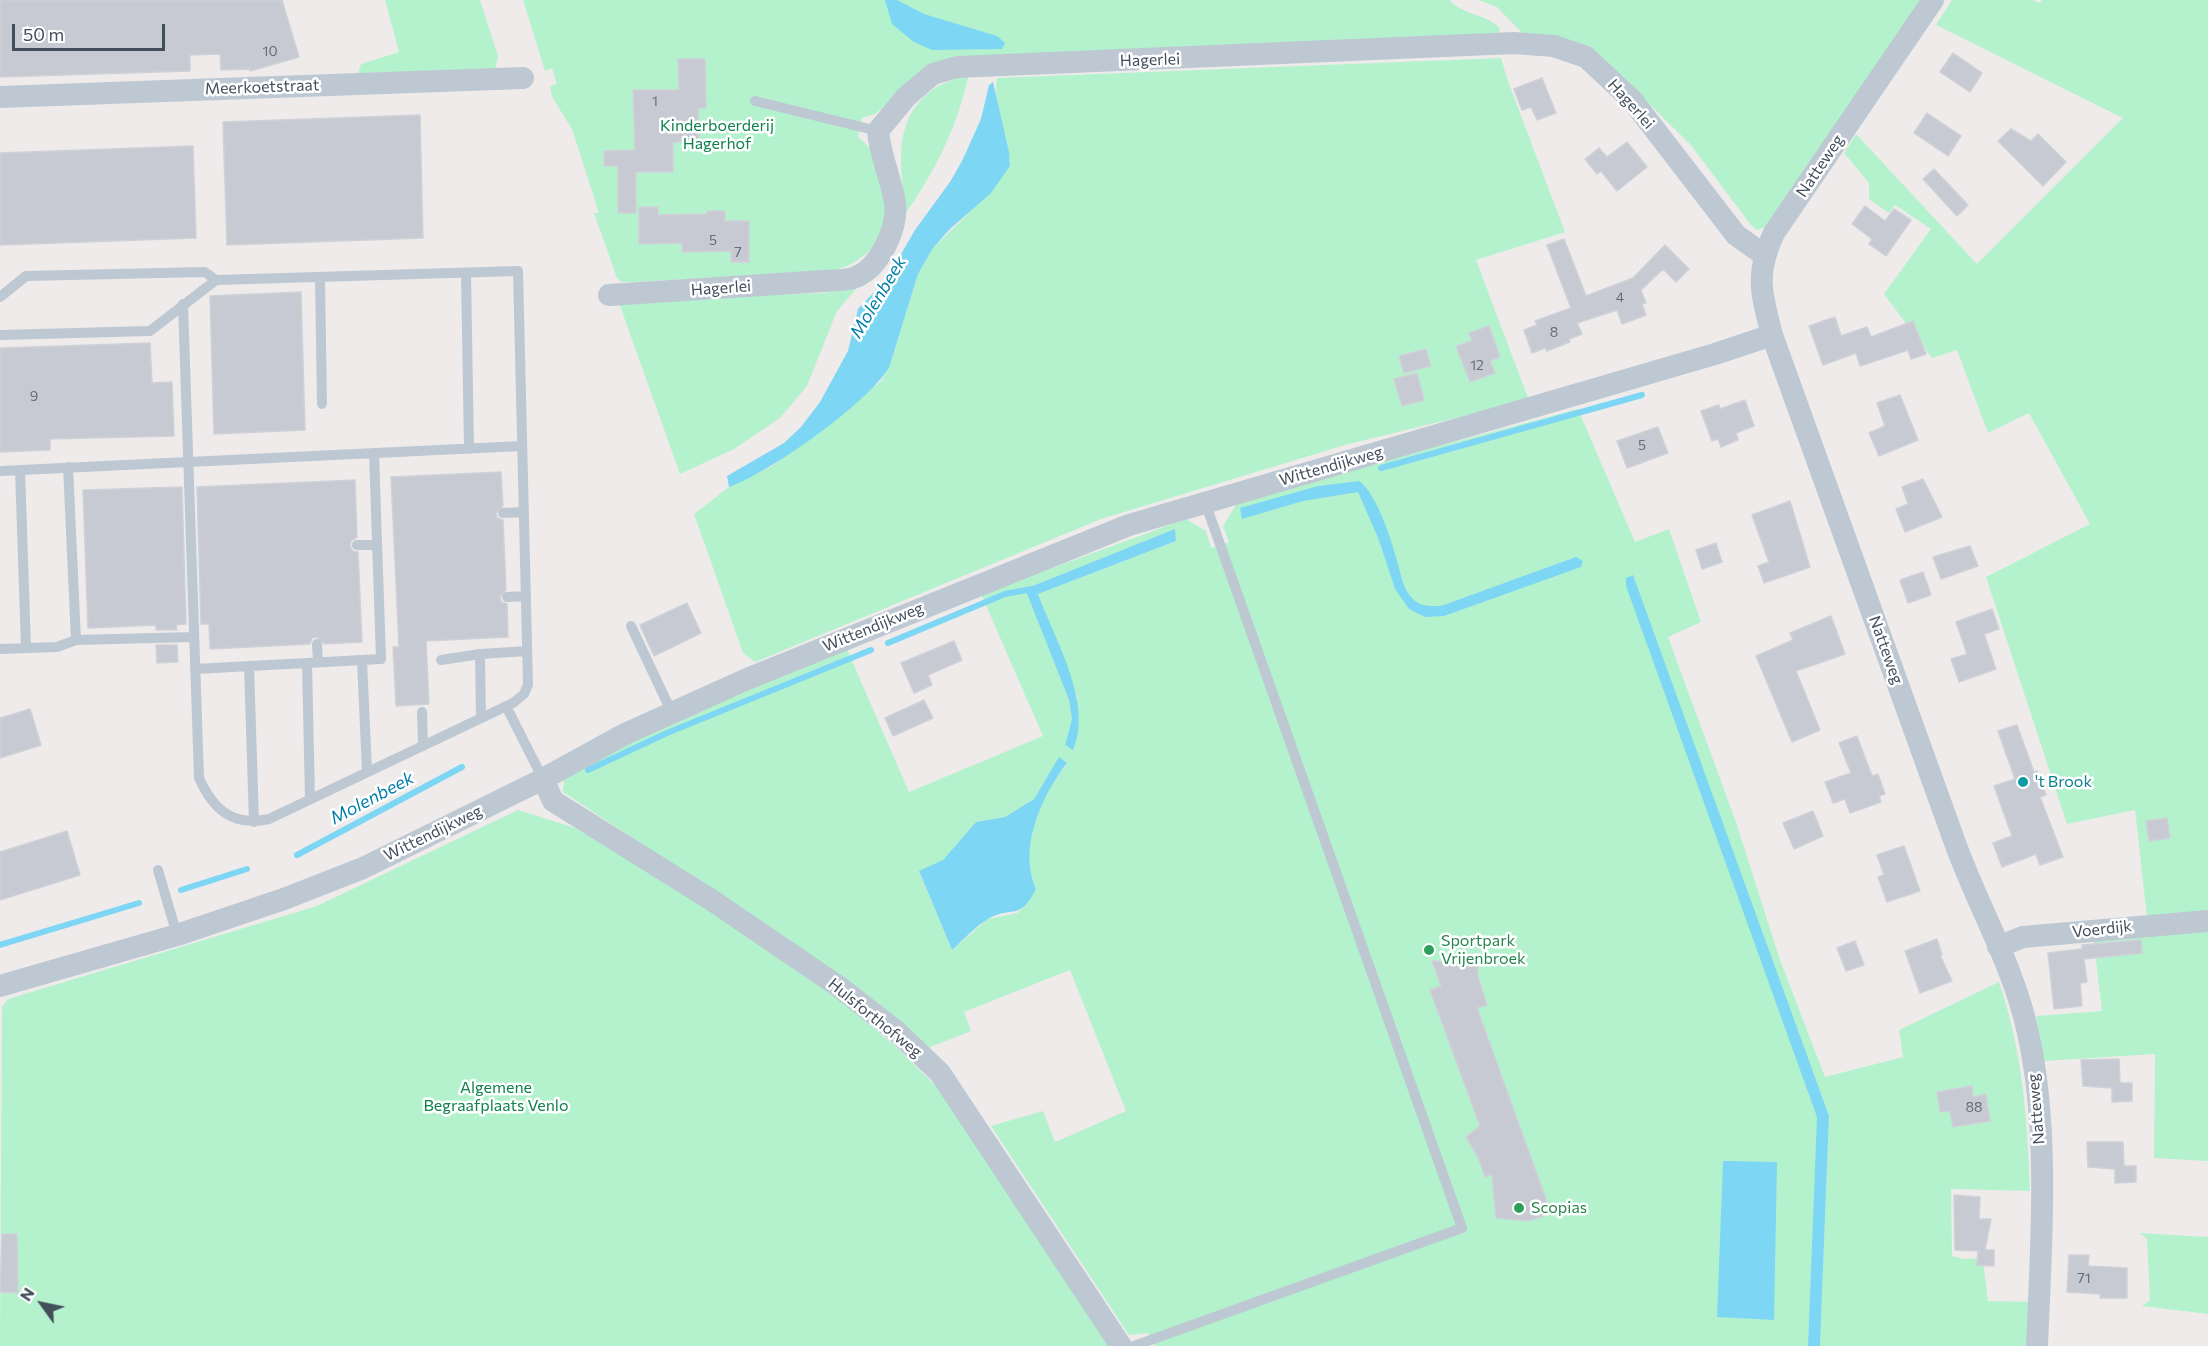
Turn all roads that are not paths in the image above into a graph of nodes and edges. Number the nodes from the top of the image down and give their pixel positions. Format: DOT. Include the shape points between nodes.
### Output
graph roads {
  1 [pos="1933,0"];
  2 [pos="524,78"];
  3 [pos="0,97"];
  4 [pos="755,101"];
  5 [pos="878,131"];
  6 [pos="1764,255"];
  7 [pos="466,273"];
  8 [pos="320,278"];
  9 [pos="216,280"];
  10 [pos="609,295"];
  11 [pos="0,297"];
  12 [pos="183,304"];
  13 [pos="0,335"];
  14 [pos="1772,335"];
  15 [pos="322,404"];
  16 [pos="522,446"];
  17 [pos="469,449"];
  18 [pos="374,453"];
  19 [pos="187,462"];
  20 [pos="68,467"];
  21 [pos="20,470"];
  22 [pos="0,471"];
  23 [pos="1204,502"];
  24 [pos="524,512"];
  25 [pos="503,513"];
  26 [pos="377,545"];
  27 [pos="357,546"];
  28 [pos="526,596"];
  29 [pos="507,597"];
  30 [pos="631,626"];
  31 [pos="194,637"];
  32 [pos="76,640"];
  33 [pos="317,644"];
  34 [pos="26,648"];
  35 [pos="0,649"];
  36 [pos="527,651"];
  37 [pos="480,654"];
  38 [pos="362,660"];
  39 [pos="441,660"];
  40 [pos="313,663"];
  41 [pos="249,666"];
  42 [pos="195,669"];
  43 [pos="506,706"];
  44 [pos="422,712"];
  45 [pos="672,713"];
  46 [pos="481,718"];
  47 [pos="423,746"];
  48 [pos="367,772"];
  49 [pos="543,779"];
  50 [pos="310,799"];
  51 [pos="254,822"];
  52 [pos="158,870"];
  53 [pos="2208,921"];
  54 [pos="177,935"];
  55 [pos="1998,947"];
  56 [pos="0,986"];
  57 [pos="1121,1346"];
  58 [pos="1134,1346"];
  59 [pos="2037,1346"];
  1 -- 6 [label="street, Natteweg" via="1774,233"];
  2 -- 3 [label="street, Meerkoetstraat"];
  4 -- 5 [label="lane"];
  5 -- 6 [label="street, Hagerlei" via="906,97 933,74 957,68 1514,43 1554,46 1586,57 1632,100 1737,235"];
  5 -- 10 [label="street, Hagerlei" via="879,150 895,204 894,225 871,266 856,277"];
  6 -- 14 [label="street, Natteweg" via="1760,287"];
  7 -- 8 [label="lane"];
  7 -- 16 [label="lane" via="519,271"];
  7 -- 17 [label="lane"];
  8 -- 9 [label="lane"];
  8 -- 15 [label="lane"];
  9 -- 11 [label="lane" via="205,272 26,276"];
  9 -- 12 [label="lane"];
  12 -- 13 [label="lane" via="150,331"];
  12 -- 19 [label="lane"];
  14 -- 23 [label="street, Wittendijkweg"];
  14 -- 55 [label="street, Natteweg" via="1970,883"];
  16 -- 17 [label="lane"];
  16 -- 24 [label="lane"];
  17 -- 18 [label="lane"];
  18 -- 19 [label="lane"];
  18 -- 26 [label="lane"];
  19 -- 20 [label="lane"];
  19 -- 31 [label="lane"];
  20 -- 21 [label="lane"];
  20 -- 32 [label="lane"];
  21 -- 22 [label="lane"];
  21 -- 34 [label="lane"];
  23 -- 45 [label="street, Wittendijkweg" via="1129,525 1026,565 766,670"];
  23 -- 58 [label="lane" via="1462,1228"];
  24 -- 25 [label="lane"];
  24 -- 28 [label="lane"];
  26 -- 27 [label="lane"];
  26 -- 38 [label="lane" via="381,659"];
  28 -- 29 [label="lane"];
  28 -- 36 [label="lane"];
  30 -- 45 [label="lane"];
  31 -- 32 [label="lane"];
  31 -- 42 [label="lane"];
  32 -- 34 [label="lane" via="57,647"];
  33 -- 40 [label="lane"];
  34 -- 35 [label="lane"];
  36 -- 37 [label="lane"];
  36 -- 43 [label="lane" via="528,685 524,694"];
  37 -- 39 [label="lane"];
  37 -- 46 [label="lane"];
  38 -- 40 [label="lane"];
  38 -- 48 [label="lane"];
  40 -- 41 [label="lane"];
  40 -- 50 [label="lane"];
  41 -- 42 [label="lane"];
  41 -- 51 [label="lane"];
  42 -- 51 [label="lane" via="199,778 219,810"];
  43 -- 46 [label="lane"];
  43 -- 49 [label="lane"];
  44 -- 47 [label="lane"];
  45 -- 49 [label="street, Wittendijkweg"];
  46 -- 47 [label="lane"];
  47 -- 48 [label="lane"];
  48 -- 50 [label="lane"];
  49 -- 54 [label="street, Wittendijkweg" via="363,868"];
  49 -- 57 [label="street, Hulsforthofweg" via="553,801 710,899 838,986 896,1031 940,1073"];
  50 -- 51 [label="lane"];
  52 -- 54 [label="lane"];
  53 -- 55 [label="street, Voerdijk" via="2023,937"];
  54 -- 56 [label="street, Wittendijkweg"];
  55 -- 59 [label="street, Natteweg" via="2016,988 2029,1034 2040,1117"];
}
